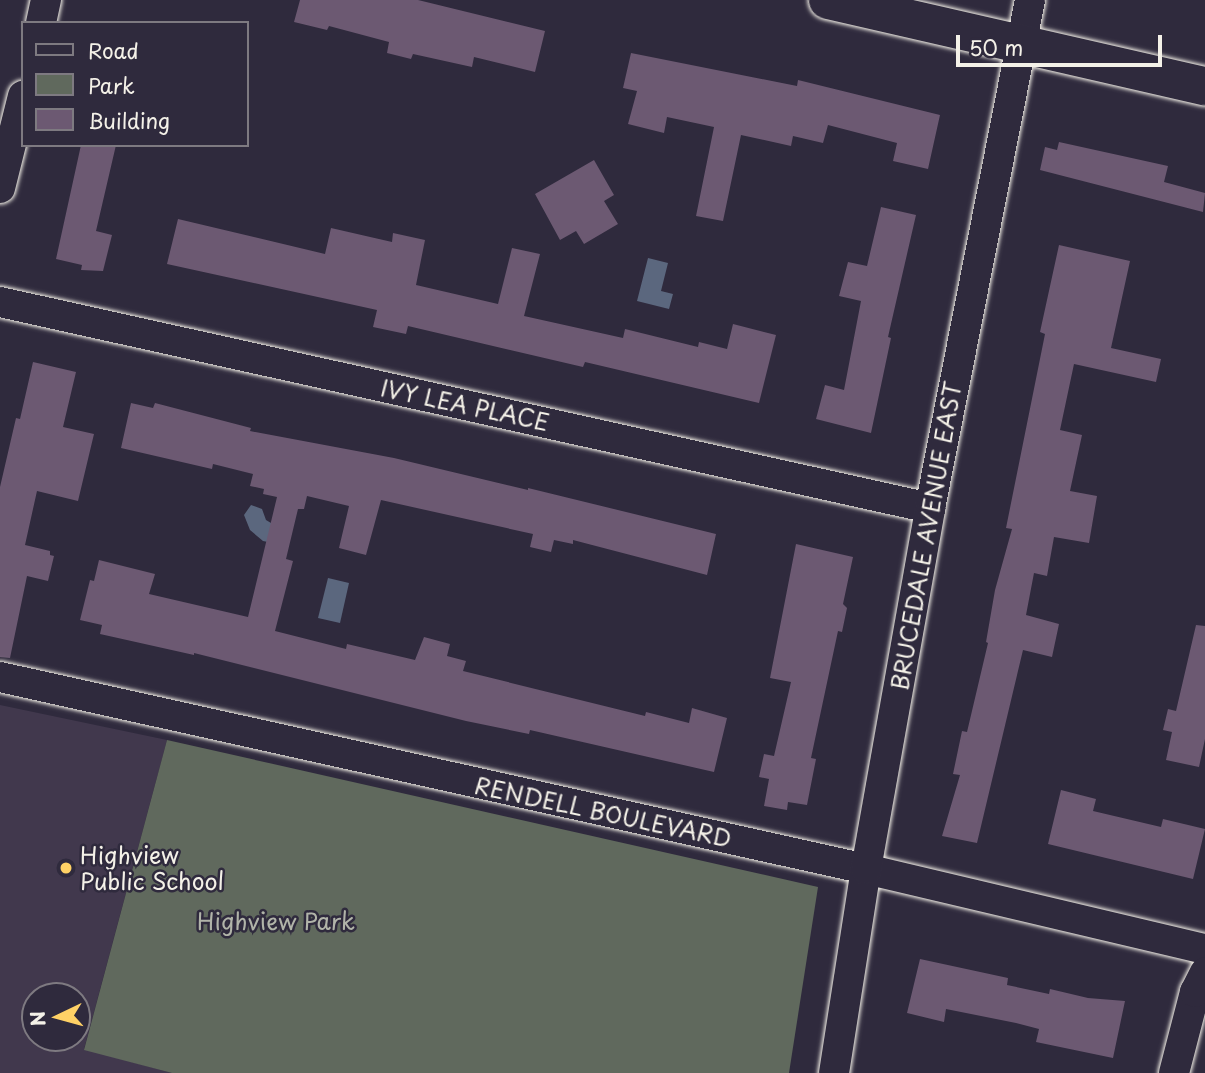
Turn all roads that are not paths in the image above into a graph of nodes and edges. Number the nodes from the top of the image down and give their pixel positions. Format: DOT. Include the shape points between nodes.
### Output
graph roads {
  1 [pos="46,0"];
  2 [pos="828,0"];
  3 [pos="1030,0"];
  4 [pos="41,21"];
  5 [pos="1020,42"];
  6 [pos="1205,86"];
  7 [pos="21,104"];
  8 [pos="0,188"];
  9 [pos="0,302"];
  10 [pos="930,508"];
  11 [pos="0,677"];
  12 [pos="866,869"];
  13 [pos="1205,949"];
  14 [pos="1205,972"];
  15 [pos="834,1073"];
  16 [pos="1174,1073"];
  1 -- 4 [label="street"];
  2 -- 5 [label="main road"];
  3 -- 5 [label="street, BRUCEDALE AVENUE EAST"];
  5 -- 6 [label="main road"];
  5 -- 10 [label="street, BRUCEDALE AVENUE EAST"];
  7 -- 8 [label="street"];
  9 -- 10 [label="street, IVY LEA PLACE"];
  10 -- 12 [label="street, BRUCEDALE AVENUE EAST"];
  11 -- 12 [label="street, RENDELL BOULEVARD"];
  12 -- 13 [label="street, RENDELL BOULEVARD"];
  12 -- 15 [label="street, BRUCEDALE AVENUE EAST"];
  14 -- 16 [label="street" via="1195,992"];
}
